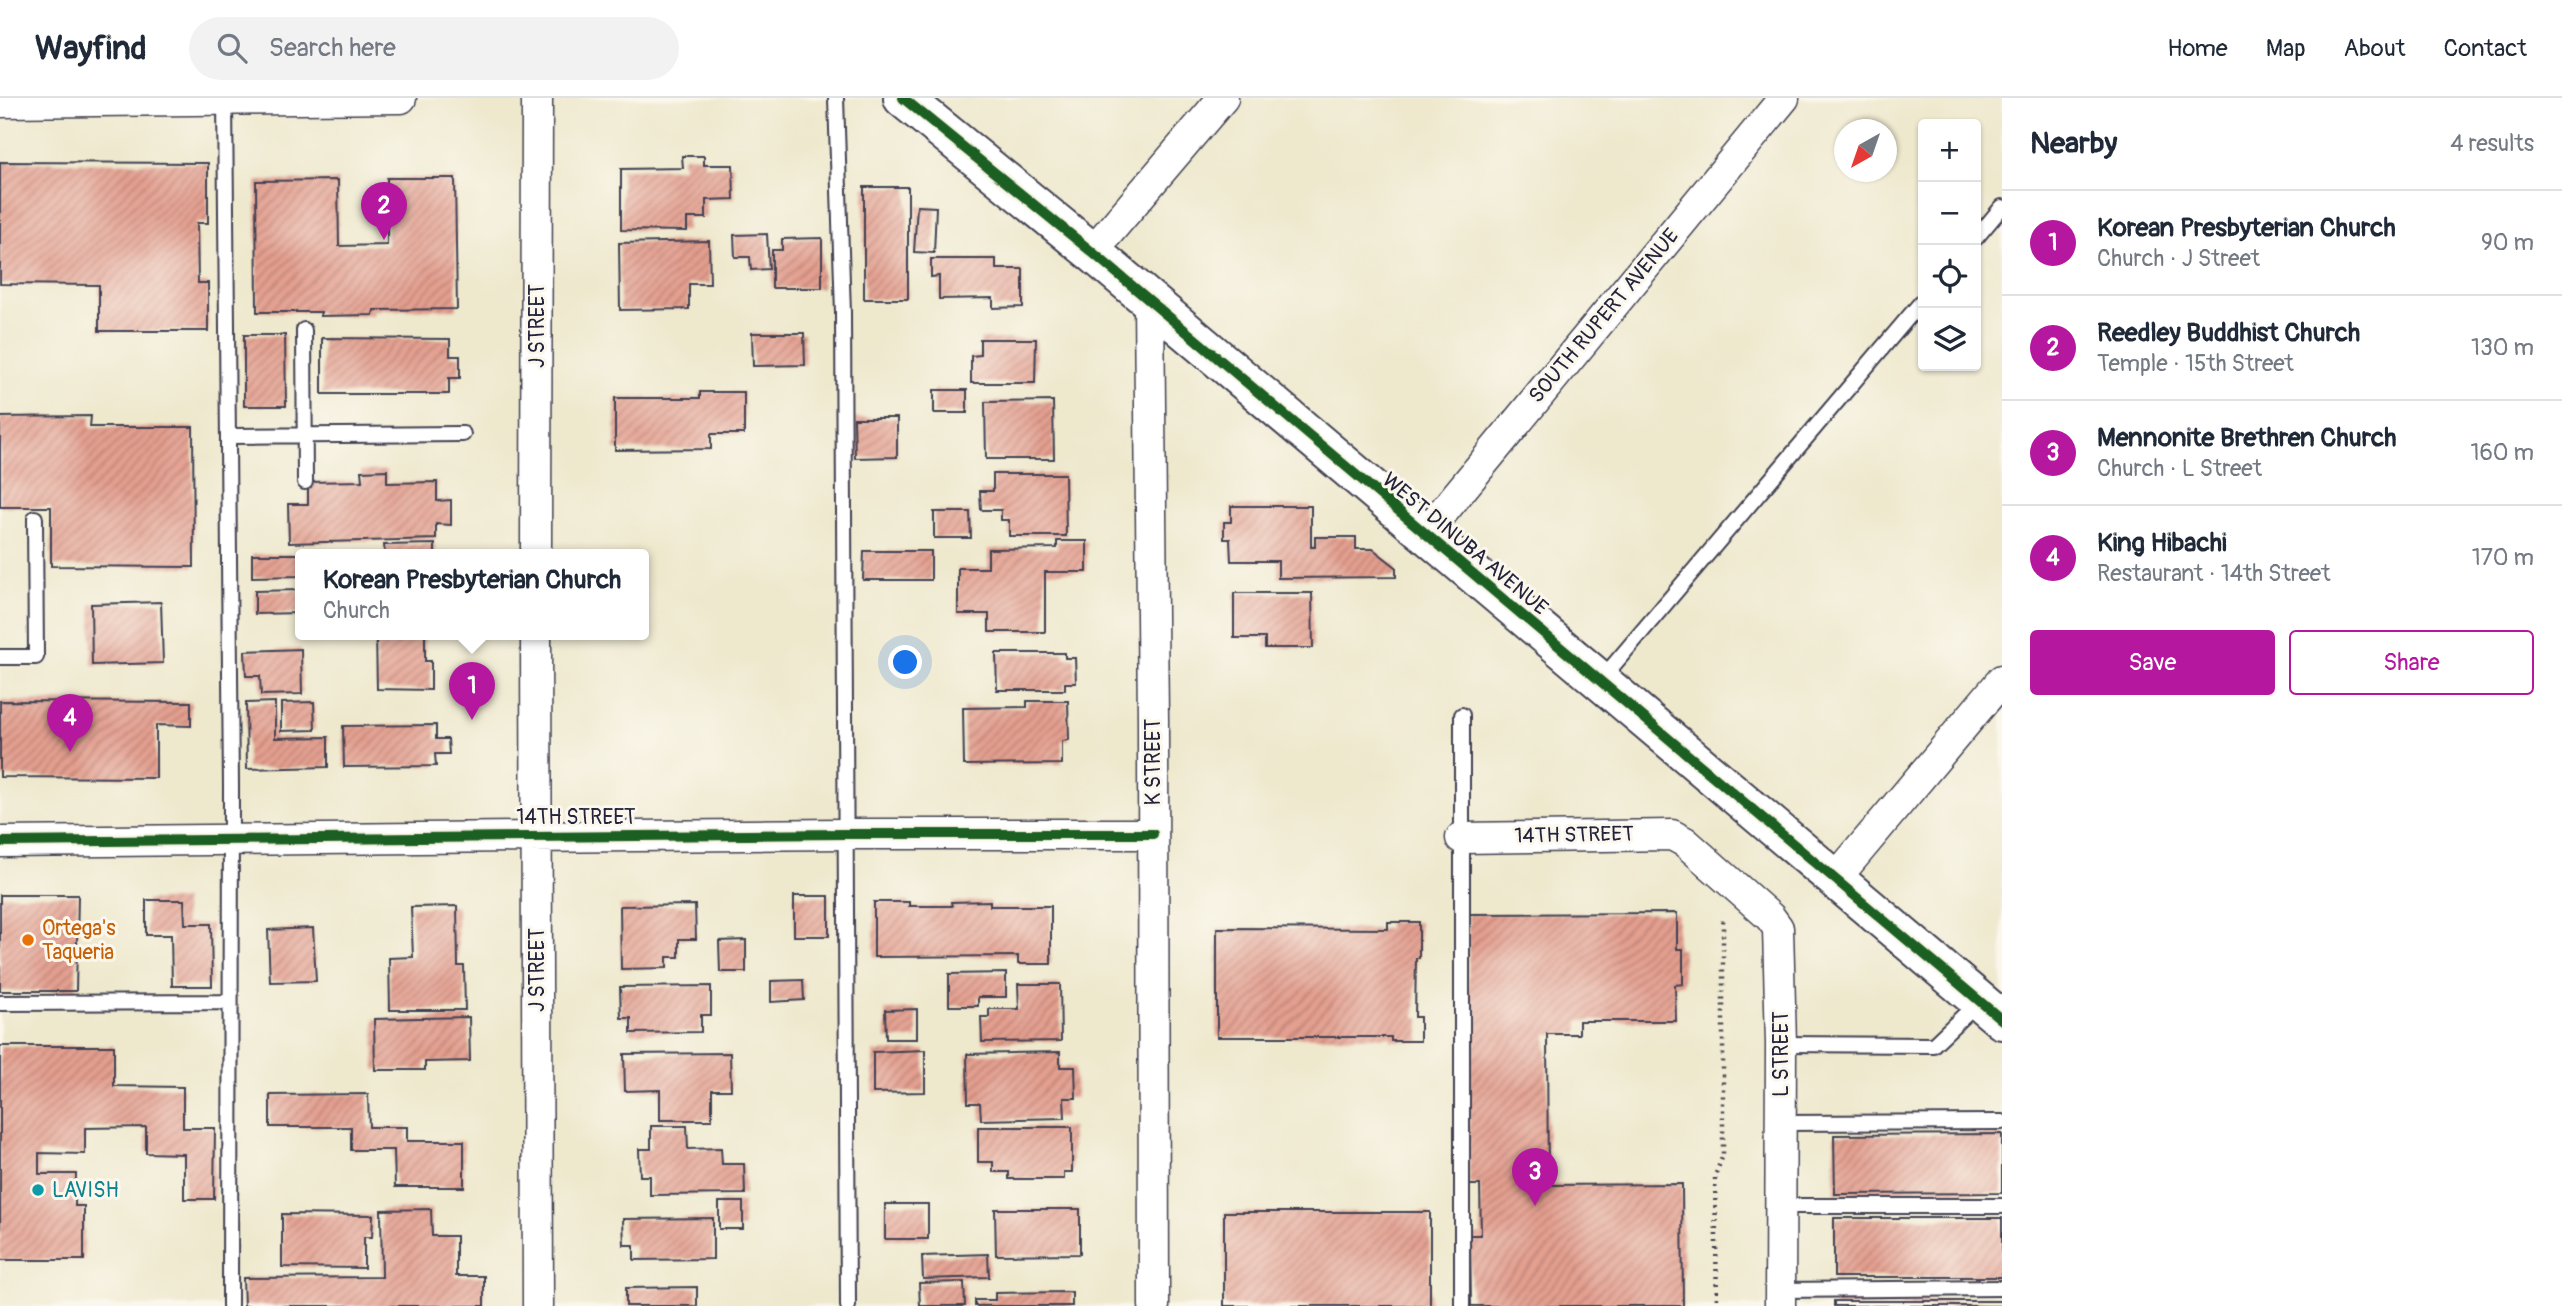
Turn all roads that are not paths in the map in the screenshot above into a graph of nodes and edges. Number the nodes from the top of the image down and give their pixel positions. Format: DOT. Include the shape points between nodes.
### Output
graph roads {
  1 [pos="401,98"];
  2 [pos="537,98"];
  3 [pos="836,98"];
  4 [pos="903,98"];
  5 [pos="1223,98"];
  6 [pos="1784,98"];
  7 [pos="225,99"];
  8 [pos="39,100"];
  9 [pos="0,102"];
  10 [pos="2002,207"];
  11 [pos="1981,232"];
  12 [pos="1092,253"];
  13 [pos="1149,301"];
  14 [pos="1918,306"];
  15 [pos="304,330"];
  16 [pos="463,433"];
  17 [pos="304,435"];
  18 [pos="228,436"];
  19 [pos="304,481"];
  20 [pos="35,518"];
  21 [pos="1424,535"];
  22 [pos="536,549"];
  23 [pos="536,640"];
  24 [pos="0,657"];
  25 [pos="2002,680"];
  26 [pos="1600,682"];
  27 [pos="1462,715"];
  28 [pos="845,834"];
  29 [pos="1153,834"];
  30 [pos="536,836"];
  31 [pos="230,838"];
  32 [pos="1461,838"];
  33 [pos="0,842"];
  34 [pos="1685,842"];
  35 [pos="1835,879"];
  36 [pos="229,1002"];
  37 [pos="0,1003"];
  38 [pos="1990,1011"];
  39 [pos="1781,1044"];
  40 [pos="2002,1122"];
  41 [pos="1780,1123"];
  42 [pos="1781,1206"];
  43 [pos="2002,1206"];
  44 [pos="2002,1288"];
  45 [pos="1780,1298"];
  46 [pos="230,1306"];
  47 [pos="538,1306"];
  48 [pos="848,1306"];
  49 [pos="1154,1306"];
  50 [pos="1462,1306"];
  1 -- 7 [label="street"];
  2 -- 22 [label="street, J STREET"];
  3 -- 28 [label="lane" via="843,313"];
  4 -- 12 [label="street, WEST DINUBA AVENUE"];
  5 -- 12 [label="street"];
  6 -- 21 [label="street, SOUTH RUPERT AVENUE"];
  7 -- 8 [label="street"];
  7 -- 18 [label="lane"];
  8 -- 9 [label="street"];
  10 -- 11 [label="lane"];
  12 -- 13 [label="street, WEST DINUBA AVENUE"];
  13 -- 21 [label="street, WEST DINUBA AVENUE"];
  13 -- 29 [label="street, K STREET"];
  14 -- 26 [label="lane"];
  15 -- 17 [label="lane"];
  16 -- 17 [label="lane"];
  17 -- 18 [label="lane"];
  17 -- 19 [label="lane"];
  18 -- 31 [label="lane"];
  20 -- 24 [label="lane" via="36,657"];
  21 -- 26 [label="street, WEST DINUBA AVENUE"];
  23 -- 30 [label="street, J STREET"];
  25 -- 35 [label="street"];
  26 -- 35 [label="street, WEST DINUBA AVENUE"];
  27 -- 32 [label="lane"];
  28 -- 29 [label="street, 14TH STREET"];
  28 -- 30 [label="street, 14TH STREET"];
  28 -- 48 [label="lane"];
  29 -- 49 [label="street, K STREET"];
  30 -- 31 [label="street, 14TH STREET"];
  30 -- 47 [label="street, J STREET"];
  31 -- 33 [label="street, 14TH STREET"];
  31 -- 36 [label="lane"];
  32 -- 34 [label="street, 14TH STREET" via="1659,834"];
  32 -- 50 [label="lane"];
  34 -- 39 [label="street, L STREET" via="1778,928"];
  35 -- 38 [label="street, WEST DINUBA AVENUE"];
  36 -- 37 [label="lane"];
  36 -- 46 [label="lane"];
  38 -- 39 [label="lane" via="1933,1045"];
  39 -- 41 [label="street, L STREET"];
  40 -- 41 [label="lane"];
  41 -- 42 [label="street, L STREET"];
  42 -- 43 [label="lane"];
  42 -- 45 [label="street, L STREET"];
  44 -- 45 [label="lane"];
}
